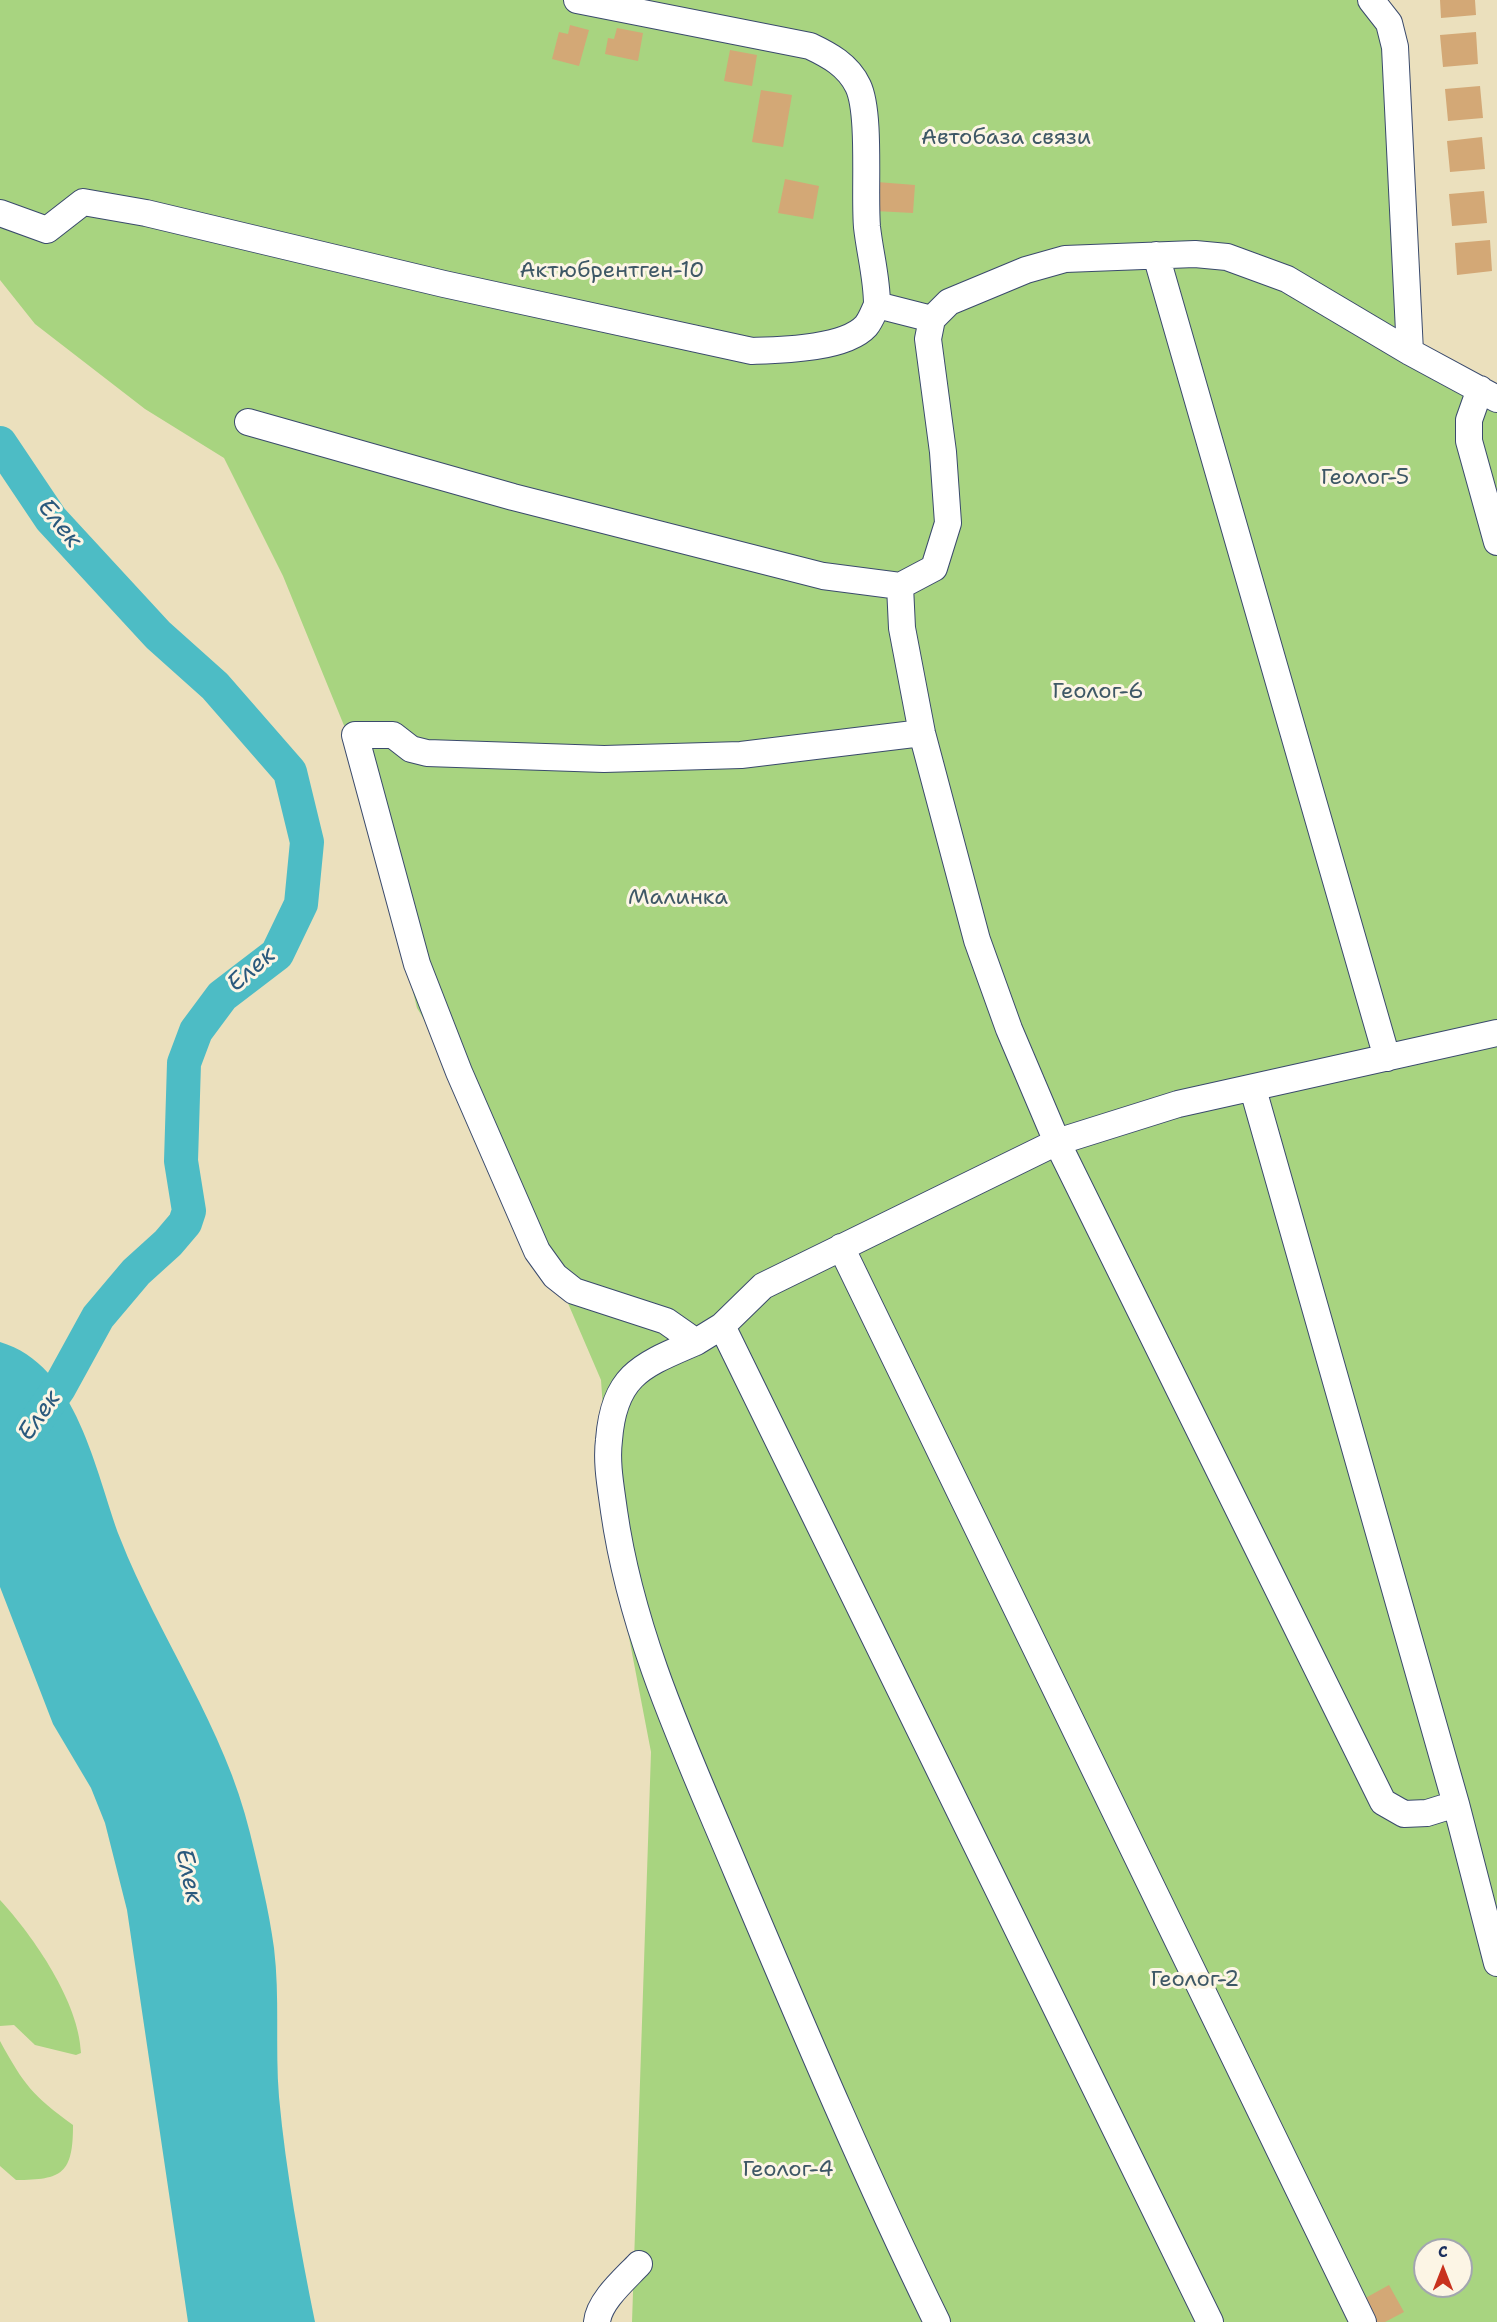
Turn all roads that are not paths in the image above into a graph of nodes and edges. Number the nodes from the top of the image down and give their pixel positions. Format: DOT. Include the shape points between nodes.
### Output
graph roads {
  1 [pos="577,0"];
  2 [pos="1371,0"];
  3 [pos="0,213"];
  4 [pos="1156,255"];
  5 [pos="877,305"];
  6 [pos="932,319"];
  7 [pos="1410,352"];
  8 [pos="1488,394"];
  9 [pos="248,422"];
  10 [pos="1497,542"];
  11 [pos="900,586"];
  12 [pos="922,733"];
  13 [pos="1497,1032"];
  14 [pos="1387,1058"];
  15 [pos="1253,1089"];
  16 [pos="1057,1142"];
  17 [pos="841,1247"];
  18 [pos="722,1326"];
  19 [pos="696,1342"];
  20 [pos="1456,1804"];
  21 [pos="1497,1963"];
  22 [pos="639,2264"];
  23 [pos="597,2322"];
  24 [pos="937,2322"];
  25 [pos="1210,2322"];
  26 [pos="1363,2322"];
  1 -- 5 [label="street" via="810,46 838,59 858,86 864,117 867,228 877,276"];
  2 -- 7 [label="street" via="1389,23 1395,46"];
  3 -- 5 [label="street" via="47,230 83,202 146,213 444,284 752,351 803,350 837,341 865,327"];
  4 -- 6 [label="street" via="1065,260 1026,270 949,302"];
  4 -- 7 [label="street" via="1227,257 1257,266 1287,279"];
  4 -- 14 [label="street"];
  5 -- 6 [label="street"];
  6 -- 11 [label="street" via="928,339 948,523 934,568"];
  7 -- 8 [label="street"];
  8 -- 10 [label="street" via="1470,420 1469,441"];
  9 -- 11 [label="street" via="513,497 812,574"];
  11 -- 12 [label="street" via="902,628"];
  12 -- 16 [label="street" via="977,940 1009,1029"];
  12 -- 19 [label="street" via="741,755 604,759 427,753 411,749 393,735 355,735 417,964 537,1251 555,1276 574,1290 666,1321"];
  13 -- 14 [label="street"];
  14 -- 15 [label="street"];
  15 -- 16 [label="street" via="1178,1104"];
  15 -- 20 [label="street"];
  16 -- 17 [label="street"];
  16 -- 20 [label="street" via="1383,1802 1404,1814 1427,1813"];
  17 -- 18 [label="street" via="763,1286"];
  17 -- 26 [label="street"];
  18 -- 19 [label="street"];
  18 -- 25 [label="street"];
  19 -- 24 [label="street" via="643,1365 626,1382 617,1404 609,1440 610,1484 622,1566 674,1720 816,2059"];
  20 -- 21 [label="street"];
  22 -- 23 [label="street" via="614,2291"];
}
